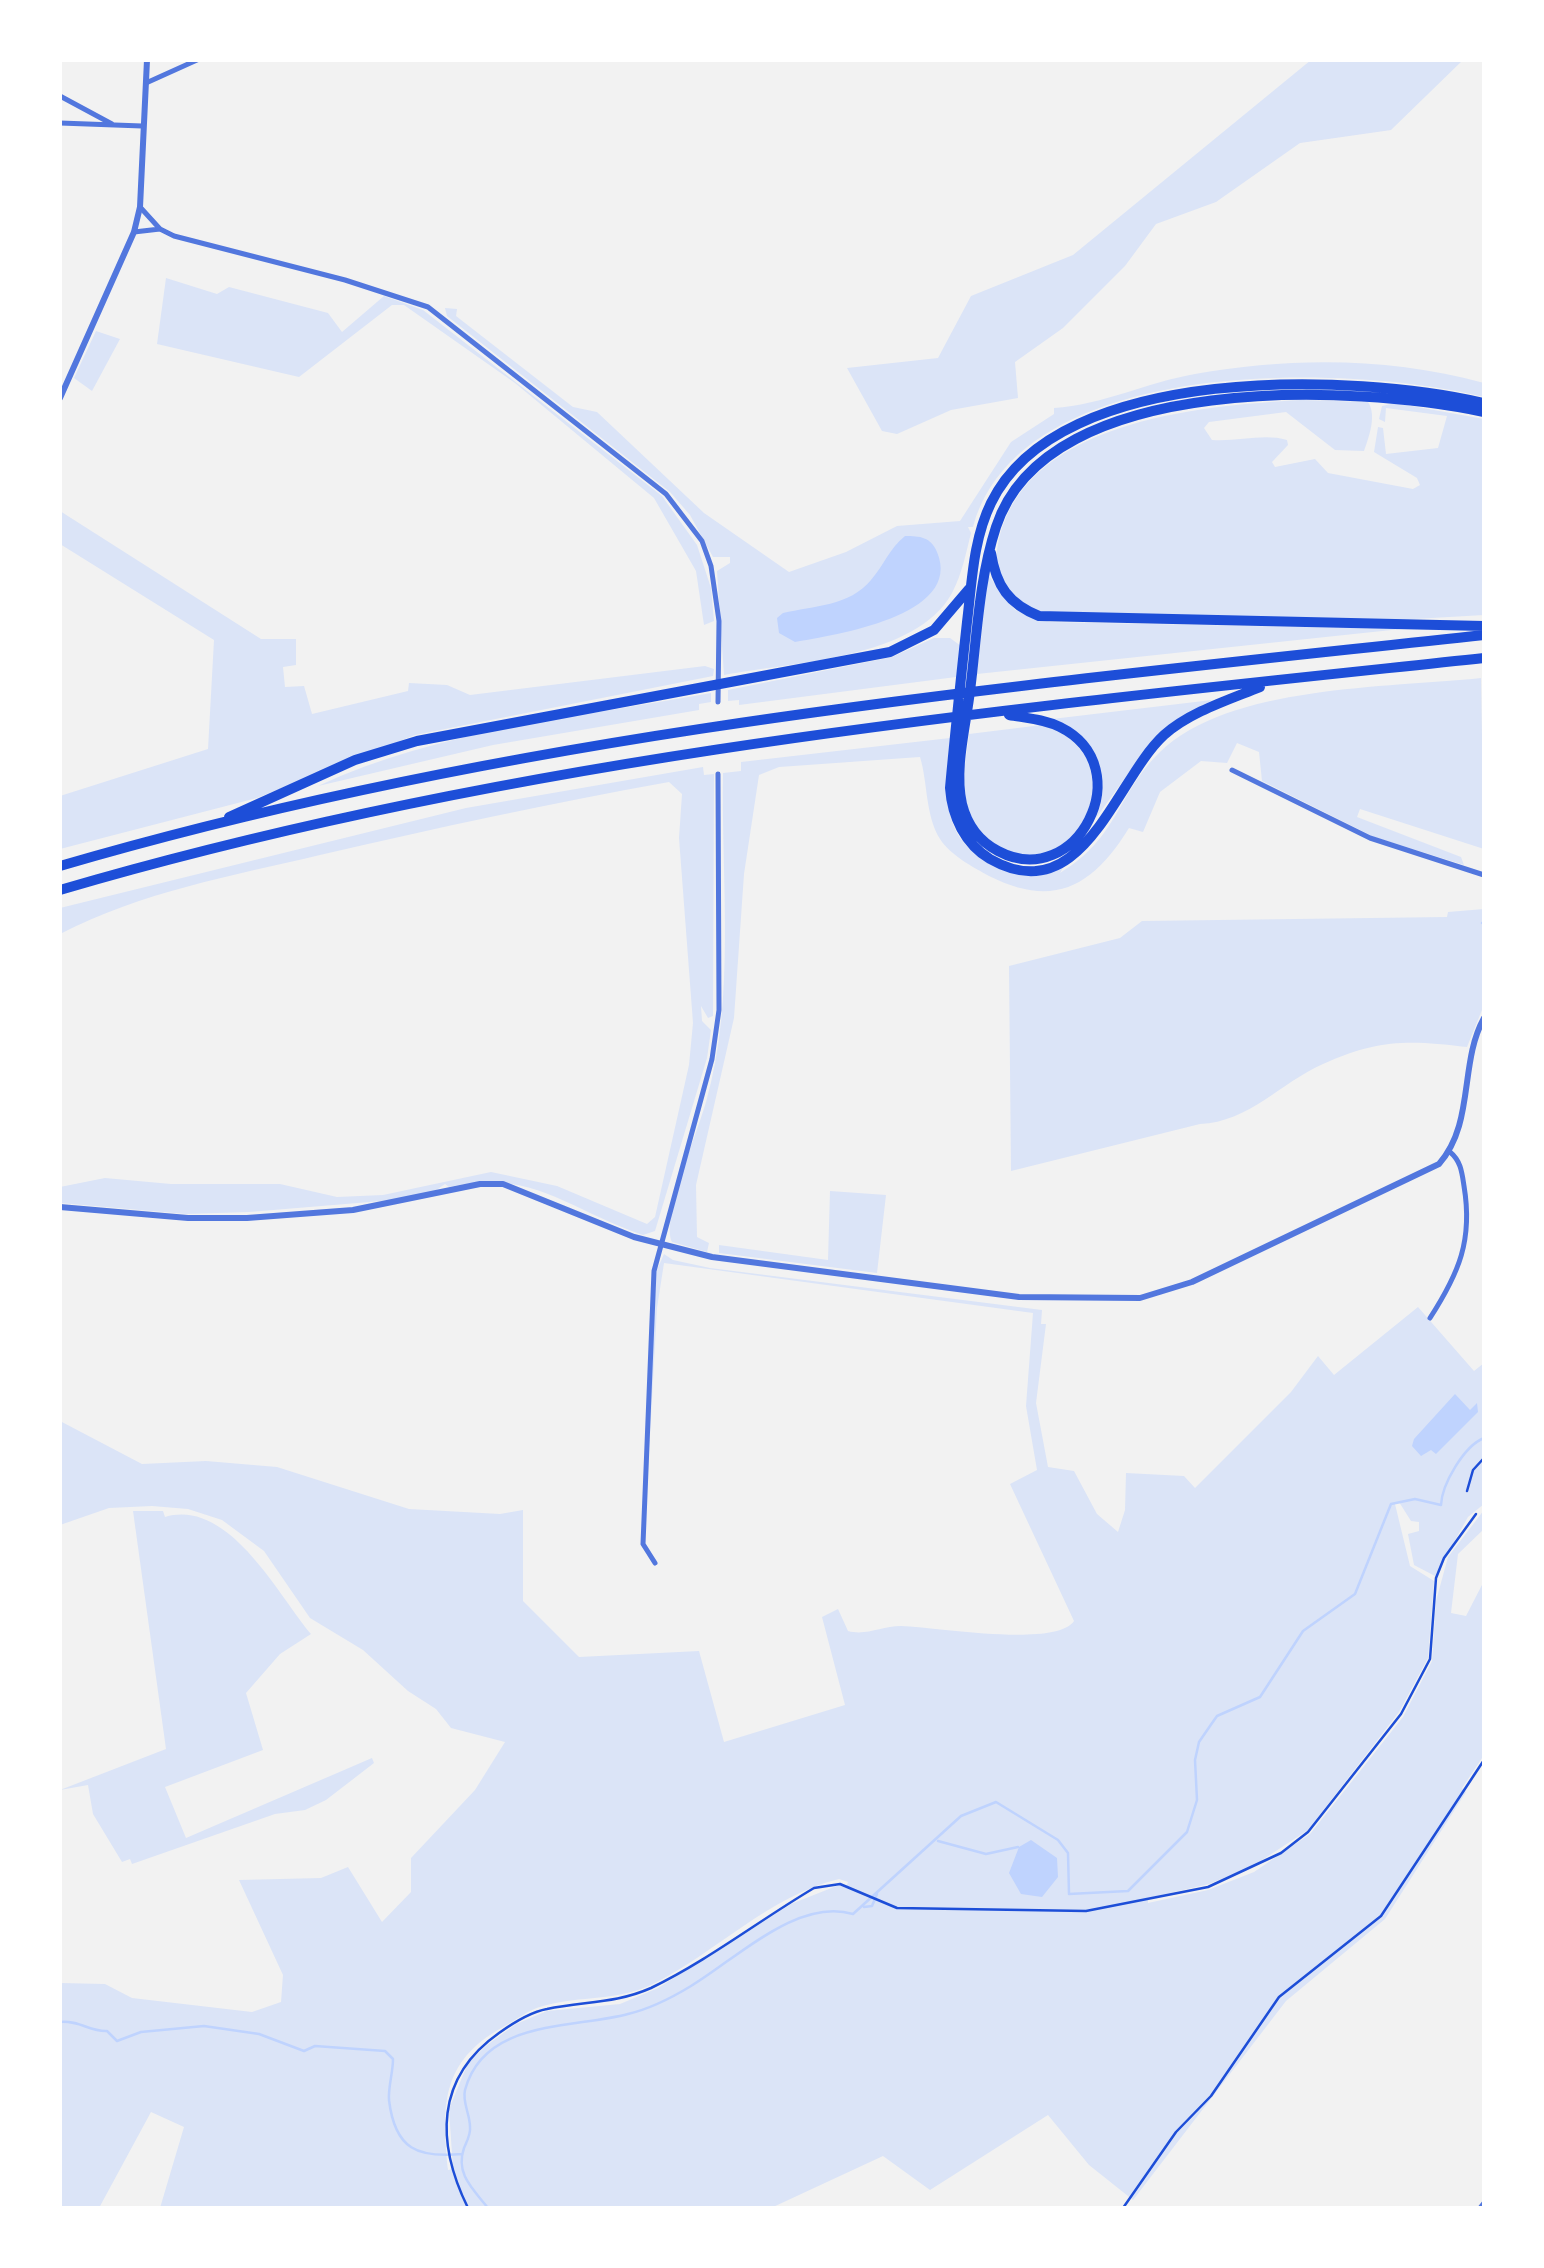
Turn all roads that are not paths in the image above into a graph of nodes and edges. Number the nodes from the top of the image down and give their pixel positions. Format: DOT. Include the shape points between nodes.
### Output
graph roads {
  1 [pos="147,60"];
  2 [pos="198,60"];
  3 [pos="143,85"];
  4 [pos="60,96"];
  5 [pos="60,123"];
  6 [pos="115,126"];
  7 [pos="142,126"];
  8 [pos="140,207"];
  9 [pos="160,229"];
  10 [pos="134,232"];
  11 [pos="60,398"];
  12 [pos="1484,402"];
  13 [pos="1484,412"];
  14 [pos="990,548"];
  15 [pos="972,584"];
  16 [pos="1484,626"];
  17 [pos="1484,634"];
  18 [pos="1484,658"];
  19 [pos="1275,681"];
  20 [pos="718,702"];
  21 [pos="998,713"];
  22 [pos="1232,770"];
  23 [pos="718,774"];
  24 [pos="207,827"];
  25 [pos="60,866"];
  26 [pos="1484,875"];
  27 [pos="60,890"];
  28 [pos="1484,1018"];
  29 [pos="1450,1152"];
  30 [pos="60,1206"];
  31 [pos="660,1245"];
  32 [pos="1430,1318"];
  33 [pos="655,1563"];
  1 -- 3 [label="street"];
  2 -- 3 [label="street"];
  3 -- 7 [label="street"];
  4 -- 6 [label="street"];
  5 -- 6 [label="street"];
  6 -- 7 [label="street"];
  7 -- 8 [label="street"];
  8 -- 9 [label="street"];
  8 -- 10 [label="street"];
  9 -- 10 [label="street"];
  9 -- 20 [label="street" via="428,308 666,494 694,528 711,566 719,621"];
  10 -- 11 [label="street"];
  12 -- 15 [label="highway" via="1415,388 1276,383 1187,393 1116,412 1047,440 1006,478 980,530"];
  13 -- 14 [label="highway" via="1379,396 1282,394 1188,404 1126,420 1036,465 1010,496"];
  14 -- 16 [label="highway" via="1010,600 1040,616"];
  14 -- 21 [label="highway" via="960,779 963,806 975,832 1002,853 1028,858 1060,851 1094,816 1099,786 1090,754 1056,725"];
  15 -- 19 [label="highway" via="950,788 966,836 995,862 1047,867 1087,846 1166,733"];
  15 -- 24 [label="highway" via="950,616 890,652 398,746"];
  17 -- 24 [label="highway" via="980,690 610,743"];
  18 -- 19 [label="highway"];
  19 -- 21 [label="highway"];
  21 -- 27 [label="highway" via="472,793"];
  22 -- 26 [label="street" via="1370,838"];
  23 -- 31 [label="street" via="719,1010 712,1059"];
  24 -- 25 [label="highway"];
  28 -- 29 [label="street"];
  29 -- 31 [label="street" via="1425,1174 1192,1282 1140,1298 1019,1297"];
  29 -- 32 [label="street" via="1464,1182 1468,1244 1457,1277"];
  30 -- 31 [label="street" via="247,1218 382,1206 503,1184"];
  31 -- 33 [label="street" via="643,1544"];
}
